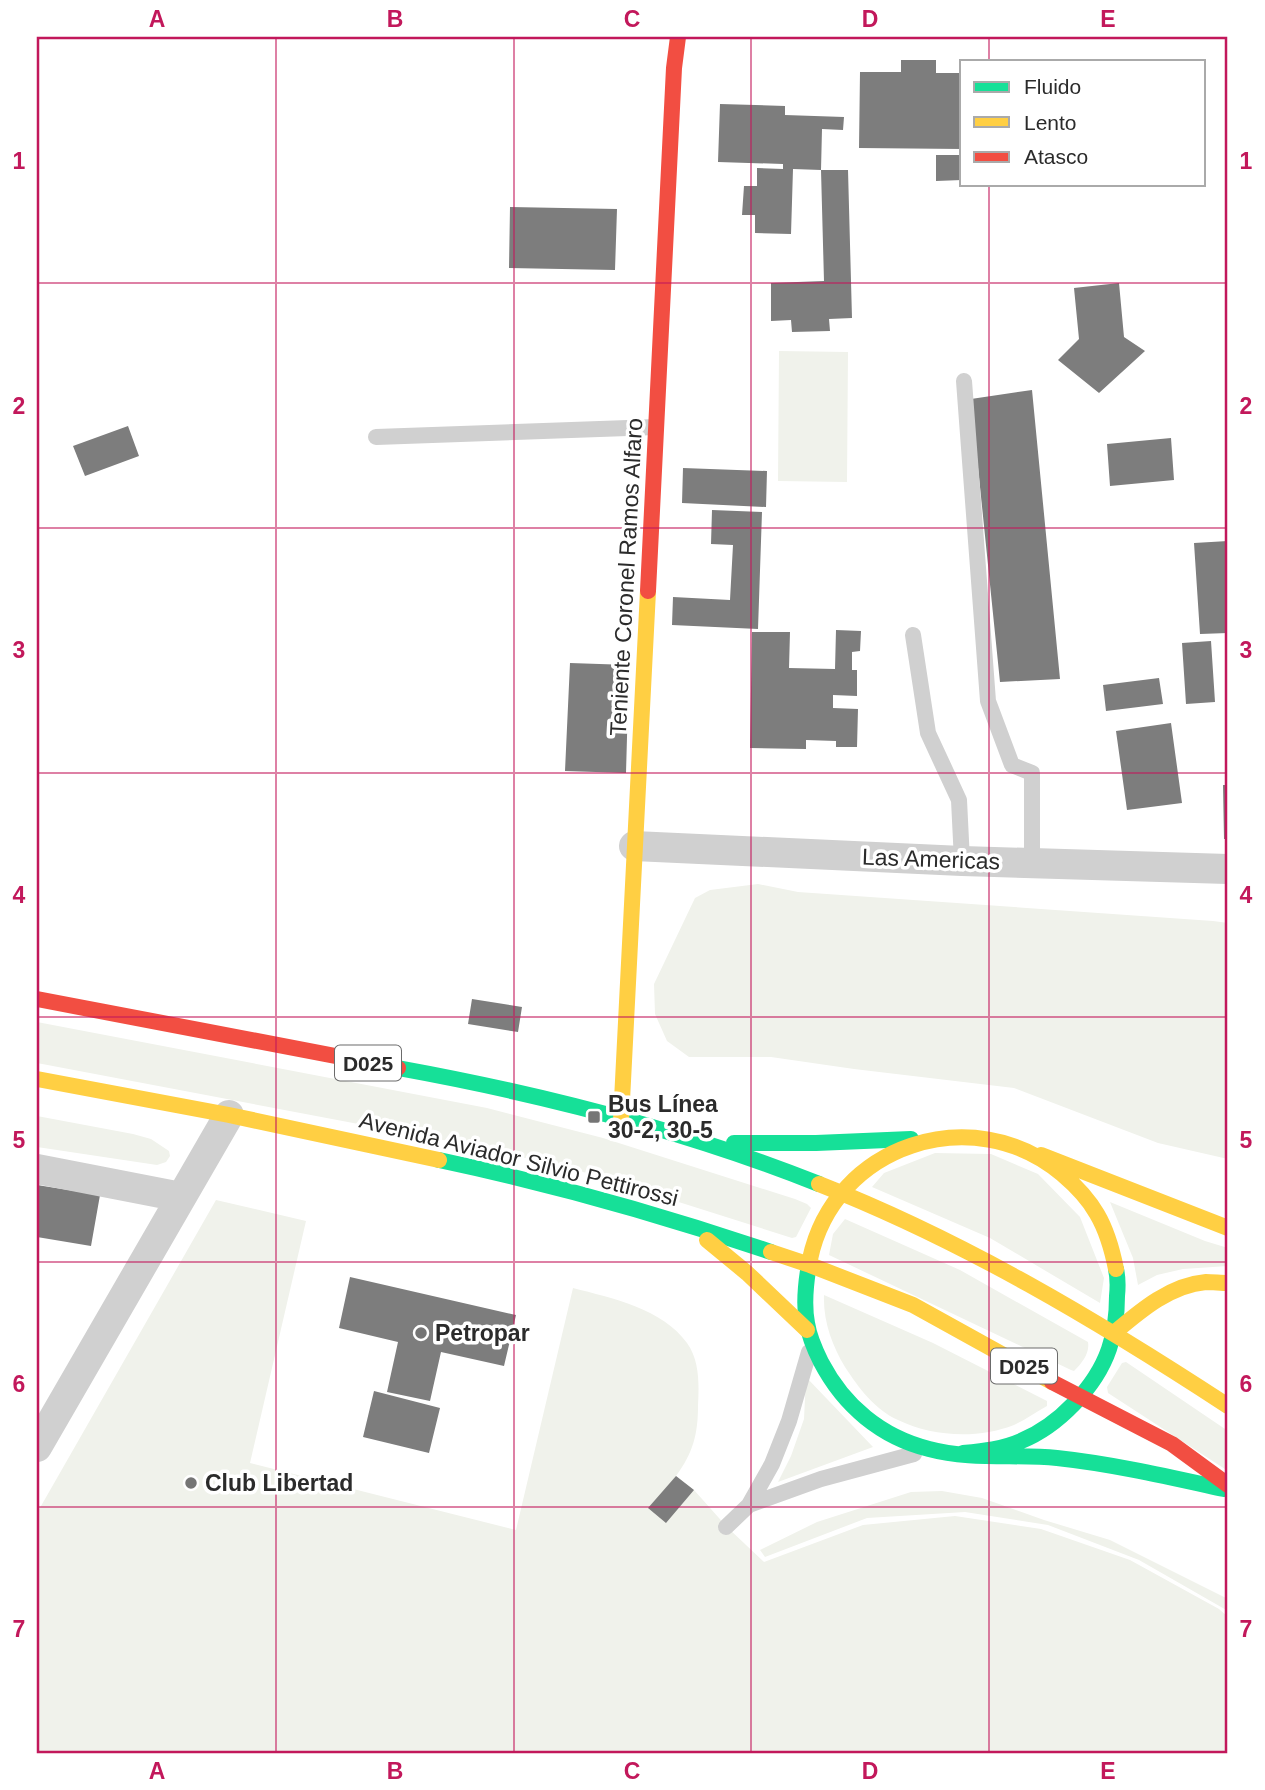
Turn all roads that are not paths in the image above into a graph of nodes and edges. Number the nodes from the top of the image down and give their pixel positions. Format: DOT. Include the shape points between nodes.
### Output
graph roads {
  1 [pos="678,37"];
  2 [pos="964,381"];
  3 [pos="656,427"];
  4 [pos="376,437"];
  5 [pos="912,635"];
  6 [pos="634,846"];
  7 [pos="962,861"];
  8 [pos="1032,863"];
  9 [pos="1228,869"];
  10 [pos="37,999"];
  11 [pos="37,1079"];
  12 [pos="229,1115"];
  13 [pos="621,1119"];
  14 [pos="936,1137"];
  15 [pos="697,1142"];
  16 [pos="1019,1147"];
  17 [pos="37,1169"];
  18 [pos="842,1193"];
  19 [pos="181,1197"];
  20 [pos="682,1222"];
  21 [pos="1228,1228"];
  22 [pos="810,1265"];
  23 [pos="1228,1283"];
  24 [pos="1114,1333"];
  25 [pos="810,1336"];
  26 [pos="1080,1397"];
  27 [pos="1228,1406"];
  28 [pos="37,1447"];
  29 [pos="931,1450"];
  30 [pos="963,1453"];
  31 [pos="1228,1485"];
  32 [pos="1228,1490"];
  33 [pos="750,1505"];
  34 [pos="726,1527"];
  1 -- 3 [label="main road, Teniente Coronel Ramos Alfaro"];
  2 -- 8 [label="lane" via="988,701 1012,765 1032,774"];
  3 -- 4 [label="lane"];
  3 -- 6 [label="main road, Teniente Coronel Ramos Alfaro"];
  5 -- 7 [label="lane" via="928,733 959,800"];
  6 -- 7 [label="street, Las Americas"];
  6 -- 13 [label="main road, Teniente Coronel Ramos Alfaro"];
  7 -- 8 [label="street, Las Americas"];
  8 -- 9 [label="street, Las Americas"];
  10 -- 13 [label="main road, D025" via="473,1083"];
  11 -- 12 [label="main road, Avenida Aviador Silvio Pettirossi / D025"];
  12 -- 19 [label="street"];
  12 -- 20 [label="main road, Avenida Aviador Silvio Pettirossi / D025" via="487,1170"];
  13 -- 15 [label="main road, D025"];
  14 -- 15 [label="main road"];
  14 -- 16 [label="main road" via="992,1139"];
  14 -- 18 [label="main road" via="884,1157 861,1172"];
  15 -- 18 [label="main road, D025"];
  16 -- 21 [label="main road"];
  16 -- 24 [label="main road" via="1045,1159 1071,1180 1108,1235 1117,1267"];
  17 -- 19 [label="street"];
  18 -- 22 [label="main road" via="815,1236"];
  18 -- 24 [label="main road, D025" via="981,1258"];
  19 -- 28 [label="street"];
  20 -- 22 [label="main road, Avenida Aviador Silvio Pettirossi / D025"];
  20 -- 25 [label="main road" via="747,1273"];
  22 -- 25 [label="main road" via="804,1295"];
  22 -- 26 [label="main road, Avenida Aviador Silvio Pettirossi / D025" via="913,1305"];
  23 -- 24 [label="main road" via="1204,1282 1171,1292 1137,1312"];
  24 -- 26 [label="main road" via="1101,1367"];
  24 -- 27 [label="main road, D025"];
  25 -- 29 [label="main road" via="832,1385 852,1408 876,1427"];
  25 -- 33 [label="lane" via="785,1432"];
  26 -- 30 [label="main road" via="1058,1420 1029,1437 997,1449"];
  26 -- 31 [label="main road, Avenida Aviador Silvio Pettirossi / D025" via="1172,1444"];
  29 -- 30 [label="main road"];
  29 -- 33 [label="lane" via="821,1479"];
  30 -- 32 [label="main road" via="1100,1463"];
  33 -- 34 [label="lane"];
}
